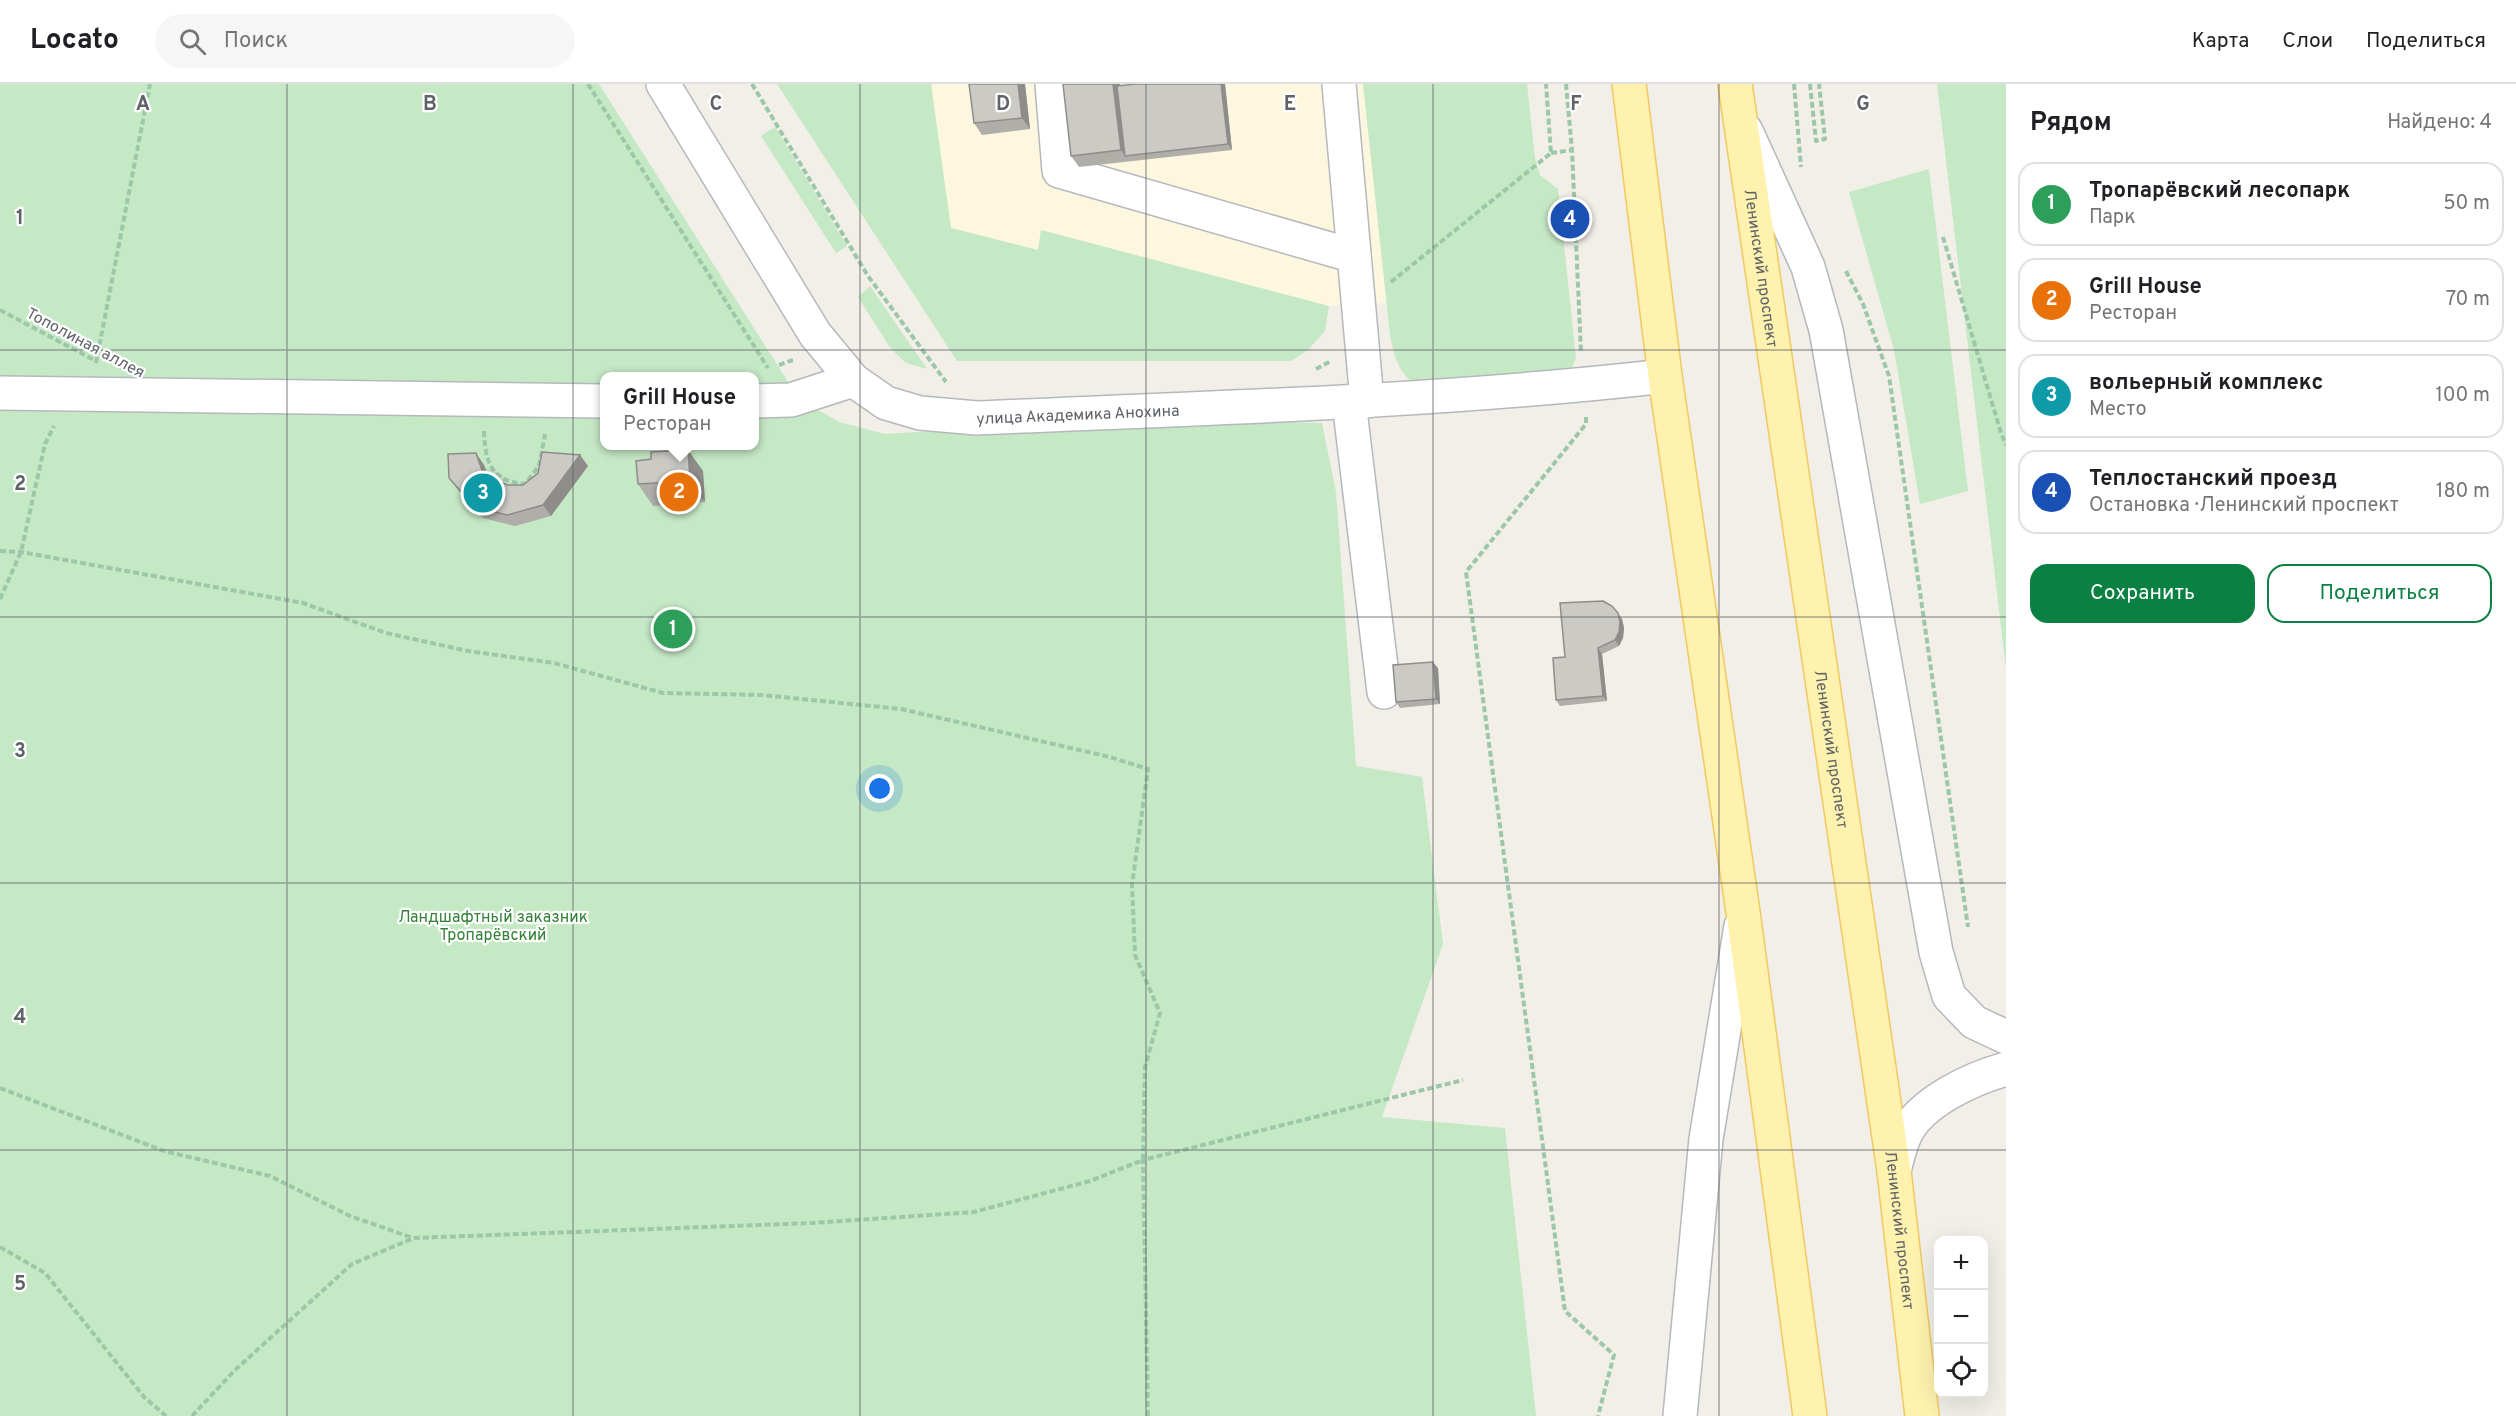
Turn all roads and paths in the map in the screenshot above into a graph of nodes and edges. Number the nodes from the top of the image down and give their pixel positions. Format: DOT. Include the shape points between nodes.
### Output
graph roads {
  1 [pos="150,84"];
  2 [pos="588,84"];
  3 [pos="663,84"];
  4 [pos="752,84"];
  5 [pos="1052,84"];
  6 [pos="1339,84"];
  7 [pos="1546,84"];
  8 [pos="1566,84"];
  9 [pos="1629,84"];
  10 [pos="1794,84"];
  11 [pos="1810,84"];
  12 [pos="1819,84"];
  13 [pos="1737,99"];
  14 [pos="1572,150"];
  15 [pos="1551,153"];
  16 [pos="1800,160"];
  17 [pos="1943,237"];
  18 [pos="1354,256"];
  19 [pos="1390,282"];
  20 [pos="1863,304"];
  21 [pos="0,310"];
  22 [pos="1362,344"];
  23 [pos="793,360"];
  24 [pos="97,362"];
  25 [pos="106,366"];
  26 [pos="1307,374"];
  27 [pos="1665,376"];
  28 [pos="853,380"];
  29 [pos="957,382"];
  30 [pos="1582,385"];
  31 [pos="0,393"];
  32 [pos="72,393"];
  33 [pos="483,399"];
  34 [pos="545,400"];
  35 [pos="600,400"];
  36 [pos="759,401"];
  37 [pos="1358,402"];
  38 [pos="2006,445"];
  39 [pos="0,551"];
  40 [pos="21,552"];
  41 [pos="0,599"];
  42 [pos="1384,692"];
  43 [pos="1743,912"];
  44 [pos="1969,935"];
  45 [pos="2006,1037"];
  46 [pos="2006,1069"];
  47 [pos="1463,1080"];
  48 [pos="0,1088"];
  49 [pos="1143,1160"];
  50 [pos="1894,1171"];
  51 [pos="414,1238"];
  52 [pos="0,1247"];
  53 [pos="1807,1408"];
  54 [pos="166,1416"];
  55 [pos="192,1416"];
  56 [pos="1148,1416"];
  57 [pos="1598,1416"];
  58 [pos="1680,1416"];
  59 [pos="1922,1416"];
  1 -- 24 [label="path"];
  2 -- 23 [label="path" via="769,370"];
  3 -- 28 [label="street, улица Академика Анохина" via="815,334"];
  4 -- 29 [label="path" via="868,276 945,382"];
  5 -- 18 [label="street" via="1059,171"];
  6 -- 18 [label="street"];
  7 -- 15 [label="path"];
  8 -- 14 [label="path"];
  9 -- 27 [label="main road"];
  10 -- 16 [label="path"];
  11 -- 12 [label="path" via="1816,141 1825,140"];
  13 -- 45 [label="street" via="1808,267 1826,330 1936,952 1949,996 1974,1022"];
  13 -- 50 [label="main road, Ленинский проспект"];
  14 -- 15 [label="path"];
  14 -- 30 [label="path"];
  15 -- 19 [label="path"];
  17 -- 38 [label="path"];
  18 -- 22 [label="street"];
  20 -- 44 [label="path" via="1889,376"];
  21 -- 24 [label="path, Тополиная аллея"];
  22 -- 26 [label="path"];
  22 -- 37 [label="street"];
  24 -- 25 [label="path, Тополиная аллея"];
  24 -- 32 [label="path"];
  27 -- 30 [label="street, улица Академика Анохина"];
  27 -- 43 [label="main road"];
  28 -- 36 [label="street" via="791,400"];
  28 -- 37 [label="street, улица Академика Анохина" via="886,403 908,410 977,418"];
  30 -- 37 [label="street, улица Академика Анохина"];
  30 -- 57 [label="path" via="1586,423 1466,572 1565,1311 1614,1355"];
  31 -- 32 [label="street"];
  32 -- 33 [label="street"];
  32 -- 40 [label="path" via="45,444"];
  33 -- 34 [label="street"];
  33 -- 34 [label="path" via="484,450 494,471 507,482 525,484 539,466 545,439"];
  34 -- 35 [label="street"];
  37 -- 42 [label="street"];
  39 -- 40 [label="path"];
  40 -- 41 [label="path"];
  40 -- 49 [label="path" via="303,603 386,633 468,651 554,663 663,693 762,695 902,709 1148,769 1132,885 1135,955 1160,1013 1145,1067"];
  43 -- 53 [label="main road"];
  43 -- 58 [label="street" via="1706,1140"];
  46 -- 50 [label="street" via="1985,1075 1934,1101 1906,1132"];
  47 -- 49 [label="path"];
  48 -- 51 [label="path" via="164,1151 270,1176 350,1216"];
  49 -- 51 [label="path" via="1090,1181 974,1212 812,1223"];
  49 -- 56 [label="path"];
  50 -- 59 [label="main road, Ленинский проспект"];
  51 -- 55 [label="path" via="352,1264 235,1370"];
  52 -- 54 [label="path" via="45,1273 144,1397"];
}
